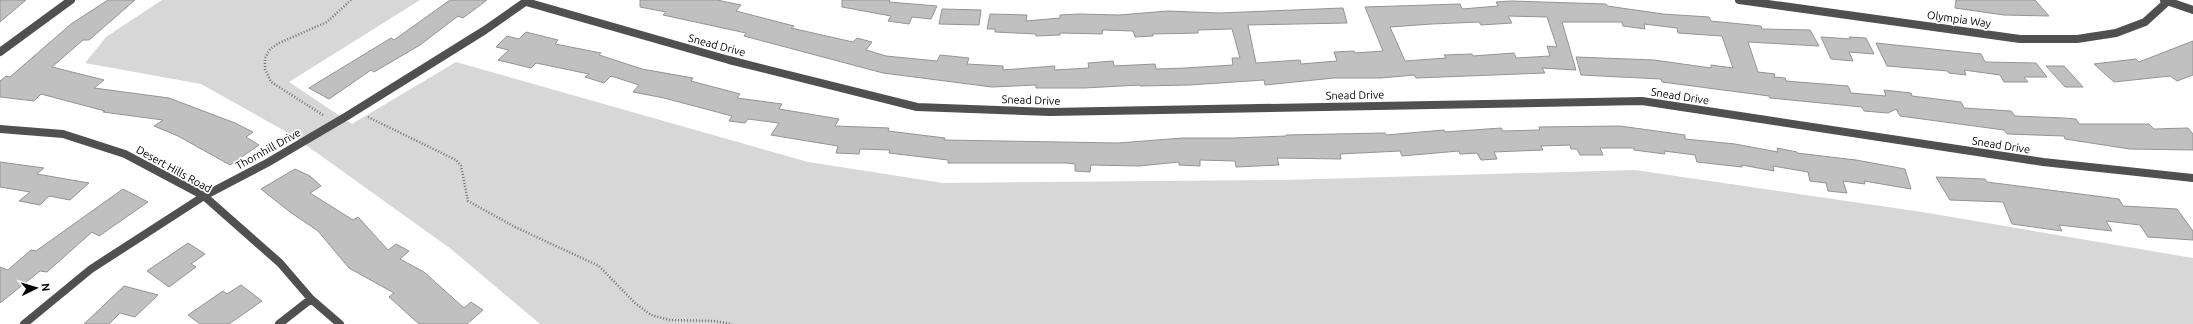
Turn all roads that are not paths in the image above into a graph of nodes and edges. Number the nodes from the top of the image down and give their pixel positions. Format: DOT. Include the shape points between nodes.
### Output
graph roads {
  1 [pos="71,0"];
  2 [pos="1739,0"];
  3 [pos="527,1"];
  4 [pos="2166,1"];
  5 [pos="2193,10"];
  6 [pos="0,52"];
  7 [pos="0,129"];
  8 [pos="2193,178"];
  9 [pos="204,196"];
  10 [pos="311,299"];
  11 [pos="24,324"];
  12 [pos="279,324"];
  13 [pos="340,324"];
  1 -- 6 [label="street"];
  2 -- 4 [label="street, Olympia Way" via="2020,39 2077,39 2116,33 2145,22"];
  3 -- 8 [label="street, Snead Drive" via="729,60 917,107 1050,112 1642,101 2043,162"];
  3 -- 9 [label="street, Thornhill Drive" via="348,116"];
  4 -- 5 [label="street"];
  7 -- 9 [label="street, Desert Hills Road" via="63,134 118,152"];
  9 -- 10 [label="street, Desert Hills Road" via="280,263"];
  9 -- 11 [label="street, Thornhill Drive" via="91,269"];
  10 -- 12 [label="street"];
  10 -- 13 [label="street, Desert Hills Road"];
}
